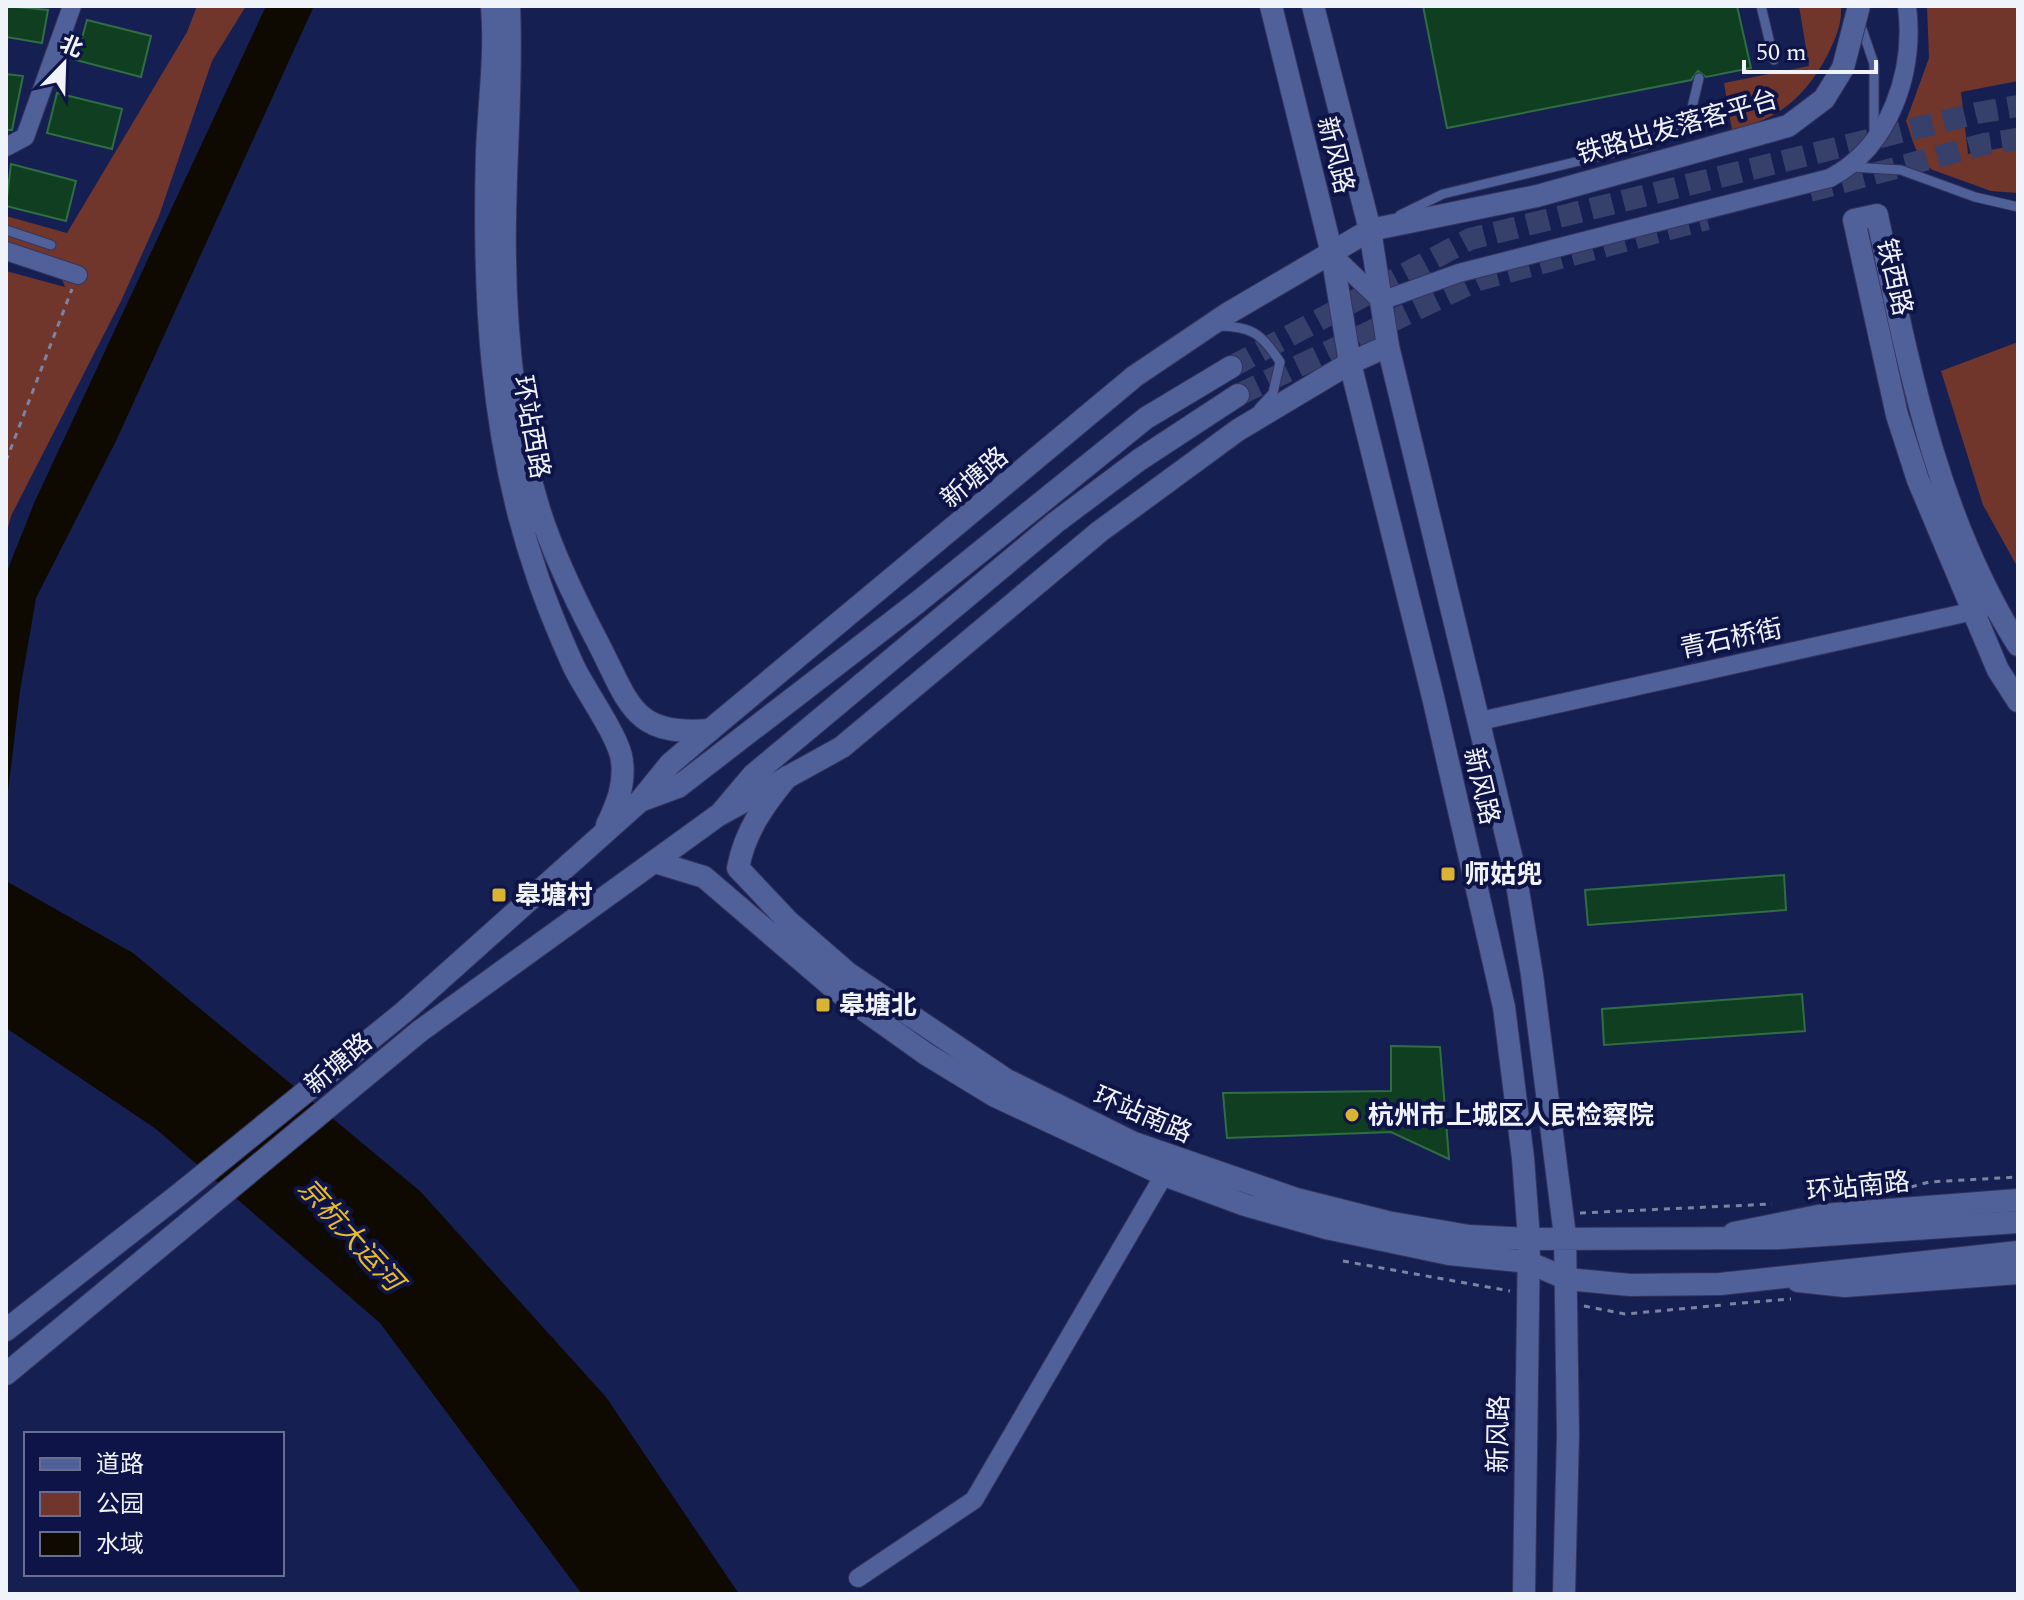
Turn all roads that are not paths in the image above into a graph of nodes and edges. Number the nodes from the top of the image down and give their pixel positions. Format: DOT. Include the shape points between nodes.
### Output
graph roads {
  1 [pos="72,6"];
  2 [pos="492,6"];
  3 [pos="509,6"];
  4 [pos="1271,6"];
  5 [pos="1313,6"];
  6 [pos="1761,6"];
  7 [pos="1856,6"];
  8 [pos="1907,6"];
  9 [pos="1774,60"];
  10 [pos="1699,78"];
  11 [pos="1874,141"];
  12 [pos="6,147"];
  13 [pos="1851,167"];
  14 [pos="2018,207"];
  15 [pos="6,230"];
  16 [pos="1370,230"];
  17 [pos="51,245"];
  18 [pos="6,251"];
  19 [pos="1332,254"];
  20 [pos="78,275"];
  21 [pos="1381,301"];
  22 [pos="1210,326"];
  23 [pos="1388,346"];
  24 [pos="1350,363"];
  25 [pos="1231,367"];
  26 [pos="1238,395"];
  27 [pos="1238,430"];
  28 [pos="1983,609"];
  29 [pos="2018,645"];
  30 [pos="2018,701"];
  31 [pos="1480,721"];
  32 [pos="710,730"];
  33 [pos="787,777"];
  34 [pos="640,801"];
  35 [pos="720,814"];
  36 [pos="603,833"];
  37 [pos="655,862"];
  38 [pos="1164,1175"];
  39 [pos="2018,1200"];
  40 [pos="2018,1222"];
  41 [pos="1564,1225"];
  42 [pos="1529,1239"];
  43 [pos="1705,1239"];
  44 [pos="2018,1252"];
  45 [pos="1528,1262"];
  46 [pos="2018,1273"];
  47 [pos="1567,1279"];
  48 [pos="1720,1284"];
  49 [pos="6,1330"];
  50 [pos="6,1374"];
  51 [pos="858,1578"];
  52 [pos="1524,1594"];
  53 [pos="1564,1594"];
  1 -- 12 [label="street" via="25,137"];
  2 -- 36 [label="main road, 环站西路" via="486,252 491,353 507,467 537,574 573,665 622,757 619,799"];
  3 -- 32 [label="main road, 环站西路" via="505,260 514,372 540,511 576,601 633,710 669,731"];
  4 -- 19 [label="main road, 新风路"];
  5 -- 16 [label="main road, 新风路"];
  6 -- 9 [label="lane"];
  7 -- 11 [label="lane" via="1874,64"];
  7 -- 16 [label="main road, 铁路出发落客平台, bridge" via="1843,68 1824,99 1788,126 1537,196"];
  8 -- 11 [label="street" via="1911,37 1904,81"];
  10 -- 16 [label="lane" via="1690,116 1645,145 1443,194"];
  11 -- 13 [label="street"];
  13 -- 14 [label="lane" via="1901,170"];
  13 -- 21 [label="street" via="1830,178 1459,273"];
  15 -- 17 [label="lane"];
  16 -- 19 [label="main road, 新塘路"];
  16 -- 21 [label="main road, 新风路"];
  18 -- 20 [label="street"];
  19 -- 21 [label="street"];
  19 -- 22 [label="main road, 新塘路"];
  19 -- 24 [label="main road, 新风路"];
  21 -- 23 [label="main road, 新风路"];
  22 -- 27 [label="lane" via="1235,326 1264,337 1280,362 1273,393"];
  22 -- 32 [label="main road, 新塘路" via="1135,376"];
  23 -- 24 [label="main road, 新塘路"];
  23 -- 31 [label="main road, 新风路"];
  24 -- 27 [label="main road, 新塘路"];
  24 -- 42 [label="main road, 新风路" via="1504,1007"];
  25 -- 34 [label="main road, 新塘路" via="1146,418 678,787"];
  26 -- 35 [label="main road, 新塘路" via="1055,523 753,775"];
  27 -- 33 [label="main road, 新塘路" via="1099,532 842,747"];
  28 -- 28 [label="main road, 铁西路" via="1909,367 1877,215 1854,220 1897,415 1918,480"];
  28 -- 29 [label="main road, 铁西路"];
  28 -- 30 [label="main road, 铁西路" via="1998,670"];
  28 -- 31 [label="street, 青石桥街"];
  31 -- 41 [label="main road, 新风路" via="1515,872"];
  32 -- 34 [label="main road, 新塘路" via="670,764"];
  33 -- 35 [label="main road, 新塘路"];
  33 -- 42 [label="main road, 环站南路" via="752,825 741,874 849,974 1005,1079 1134,1143 1281,1195 1403,1225"];
  34 -- 36 [label="main road, 新塘路"];
  35 -- 37 [label="main road, 新塘路"];
  36 -- 49 [label="main road, 新塘路" via="404,1012"];
  37 -- 38 [label="main road, 环站南路" via="704,877 811,971 957,1074 1064,1132"];
  37 -- 50 [label="main road, 新塘路" via="420,1031"];
  38 -- 45 [label="main road, 环站南路" via="1338,1231 1449,1254"];
  38 -- 51 [label="street" via="974,1500"];
  39 -- 43 [label="main road, 环站南路" via="1823,1215"];
  40 -- 43 [label="main road, 环站南路"];
  41 -- 42 [label="main road, 环站南路"];
  41 -- 43 [label="main road, 环站南路"];
  41 -- 47 [label="main road, 新风路"];
  42 -- 45 [label="main road, 新风路"];
  44 -- 48 [label="main road, 环站南路"];
  45 -- 47 [label="main road, 环站南路"];
  45 -- 52 [label="main road, 新风路"];
  46 -- 48 [label="main road, 环站南路" via="1845,1286 1793,1280"];
  47 -- 48 [label="main road, 环站南路"];
  47 -- 53 [label="main road, 新风路"];
}
